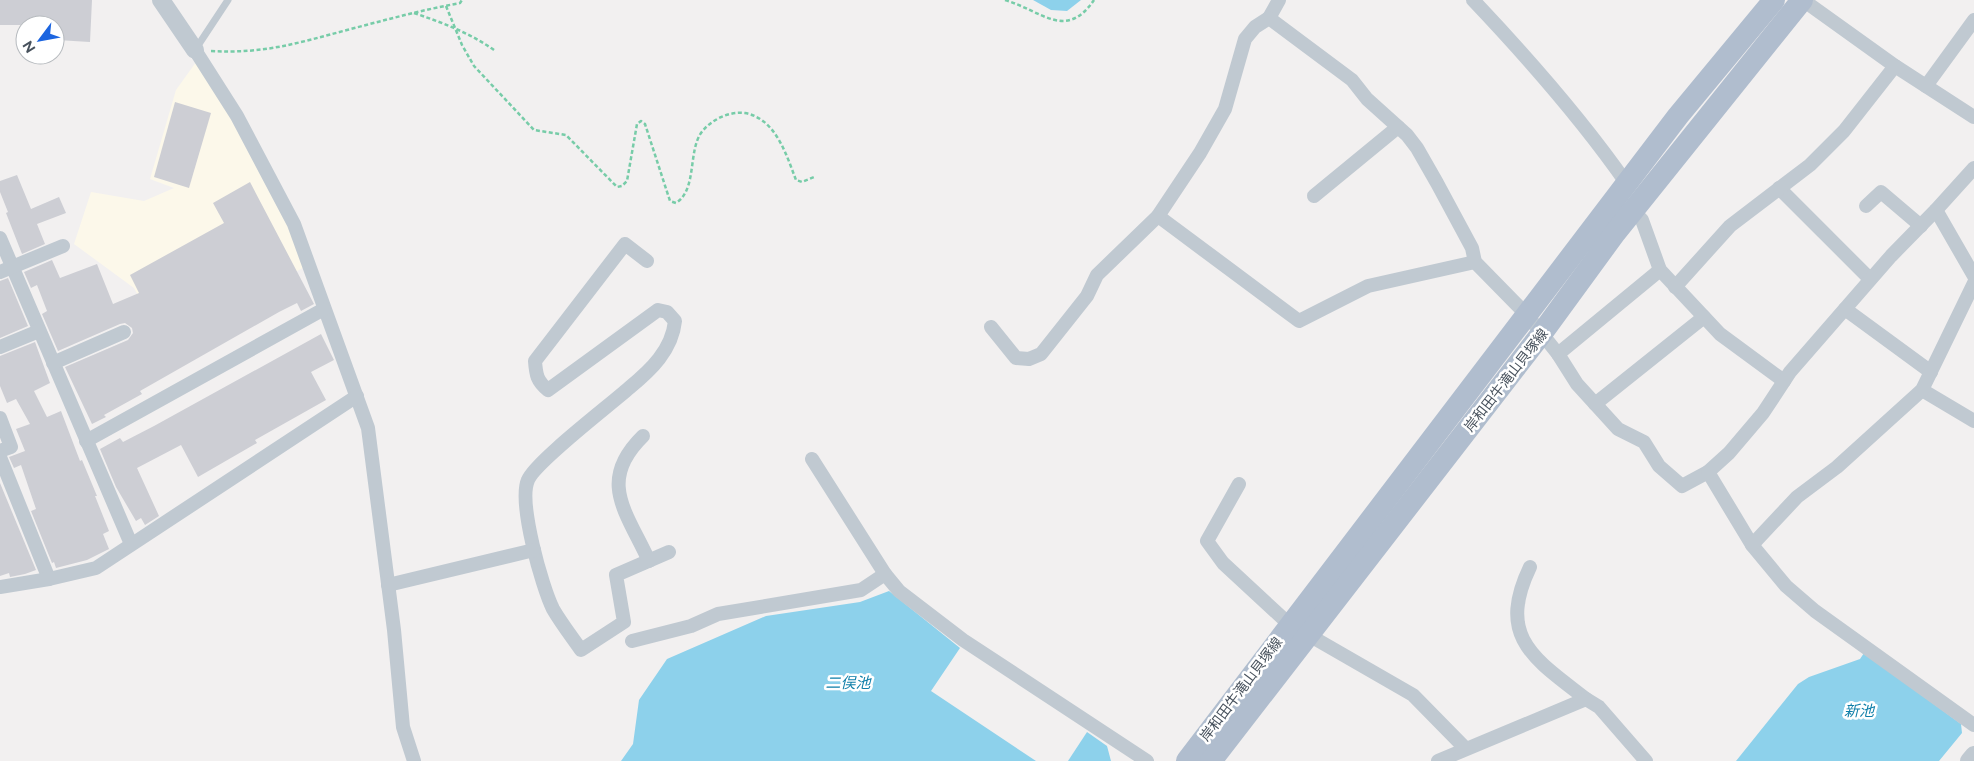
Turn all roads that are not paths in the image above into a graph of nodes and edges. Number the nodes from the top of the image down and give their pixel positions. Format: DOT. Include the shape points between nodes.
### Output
graph roads {
  1 [pos="161,0"];
  2 [pos="228,0"];
  3 [pos="1279,0"];
  4 [pos="1473,0"];
  5 [pos="1774,0"];
  6 [pos="1803,0"];
  7 [pos="1270,18"];
  8 [pos="1974,20"];
  9 [pos="194,50"];
  10 [pos="1895,66"];
  11 [pos="1926,86"];
  12 [pos="1974,117"];
  13 [pos="1398,127"];
  14 [pos="1974,168"];
  15 [pos="1627,184"];
  16 [pos="1779,188"];
  17 [pos="1314,196"];
  18 [pos="1866,206"];
  19 [pos="1936,210"];
  20 [pos="1633,211"];
  21 [pos="1158,216"];
  22 [pos="1920,226"];
  23 [pos="0,238"];
  24 [pos="63,246"];
  25 [pos="647,261"];
  26 [pos="1475,262"];
  27 [pos="6,269"];
  28 [pos="1660,270"];
  29 [pos="1974,276"];
  30 [pos="1870,279"];
  31 [pos="1974,283"];
  32 [pos="1676,286"];
  33 [pos="324,309"];
  34 [pos="1845,309"];
  35 [pos="1527,314"];
  36 [pos="1704,317"];
  37 [pos="991,327"];
  38 [pos="39,331"];
  39 [pos="124,332"];
  40 [pos="1542,333"];
  41 [pos="0,347"];
  42 [pos="1558,354"];
  43 [pos="53,362"];
  44 [pos="1931,372"];
  45 [pos="1784,381"];
  46 [pos="1922,390"];
  47 [pos="357,396"];
  48 [pos="1595,404"];
  49 [pos="0,418"];
  50 [pos="1974,421"];
  51 [pos="644,436"];
  52 [pos="86,441"];
  53 [pos="0,451"];
  54 [pos="0,457"];
  55 [pos="812,459"];
  56 [pos="1708,472"];
  57 [pos="1239,484"];
  58 [pos="131,544"];
  59 [pos="1752,545"];
  60 [pos="534,550"];
  61 [pos="669,552"];
  62 [pos="648,561"];
  63 [pos="1530,567"];
  64 [pos="885,574"];
  65 [pos="49,580"];
  66 [pos="388,585"];
  67 [pos="0,587"];
  68 [pos="1299,630"];
  69 [pos="632,641"];
  70 [pos="1586,699"];
  71 [pos="1974,725"];
  72 [pos="1465,748"];
  73 [pos="1974,755"];
  74 [pos="414,761"];
  75 [pos="1147,761"];
  76 [pos="1187,761"];
  77 [pos="1211,761"];
  78 [pos="1438,761"];
  79 [pos="1646,761"];
  80 [pos="1969,761"];
  1 -- 9 [label="street"];
  2 -- 9 [label="lane"];
  3 -- 7 [label="street"];
  4 -- 15 [label="street" via="1596,140"];
  5 -- 15 [label="main road, 岸和田牛滝山貝塚線" via="1678,116"];
  6 -- 10 [label="street"];
  6 -- 20 [label="main road, 岸和田牛滝山貝塚線"];
  7 -- 13 [label="street" via="1352,80 1367,99"];
  7 -- 21 [label="street" via="1255,27 1245,39 1225,109"];
  8 -- 11 [label="street"];
  9 -- 33 [label="street" via="237,116 294,224"];
  10 -- 11 [label="street"];
  10 -- 16 [label="street" via="1844,131 1810,165"];
  11 -- 12 [label="street"];
  13 -- 17 [label="street"];
  13 -- 26 [label="street" via="1418,148 1472,248"];
  14 -- 19 [label="street"];
  15 -- 35 [label="main road, 岸和田牛滝山貝塚線"];
  16 -- 30 [label="street"];
  16 -- 32 [label="street" via="1730,226"];
  18 -- 22 [label="street" via="1882,192"];
  19 -- 22 [label="street"];
  19 -- 29 [label="street"];
  20 -- 28 [label="street" via="1642,220"];
  20 -- 40 [label="main road, 岸和田牛滝山貝塚線"];
  21 -- 26 [label="street" via="1299,321 1368,286"];
  21 -- 37 [label="street" via="1096,275 1087,296 1040,354 1029,359 1016,358"];
  22 -- 30 [label="street"];
  23 -- 27 [label="street"];
  24 -- 27 [label="street"];
  25 -- 60 [label="street" via="625,244 535,361 539,383 548,390 658,310 667,312 675,321 673,335 665,351 638,381 528,479 524,492"];
  26 -- 35 [label="street"];
  27 -- 38 [label="street"];
  28 -- 32 [label="street"];
  28 -- 42 [label="street"];
  30 -- 34 [label="street"];
  31 -- 44 [label="street"];
  32 -- 36 [label="street"];
  33 -- 47 [label="street"];
  33 -- 52 [label="street"];
  34 -- 44 [label="street"];
  34 -- 45 [label="street"];
  35 -- 40 [label="street"];
  35 -- 68 [label="main road, 岸和田牛滝山貝塚線"];
  36 -- 45 [label="street" via="1720,334"];
  36 -- 48 [label="street"];
  38 -- 41 [label="street"];
  38 -- 43 [label="street"];
  39 -- 43 [label="street"];
  40 -- 42 [label="street"];
  40 -- 68 [label="main road, 岸和田牛滝山貝塚線"];
  42 -- 48 [label="street" via="1577,384"];
  43 -- 52 [label="street"];
  44 -- 46 [label="street"];
  45 -- 56 [label="street" via="1763,414"];
  46 -- 50 [label="street"];
  46 -- 59 [label="street" via="1837,467 1797,497"];
  47 -- 58 [label="street"];
  47 -- 66 [label="street" via="368,428"];
  48 -- 56 [label="street" via="1618,429 1644,442 1659,466 1682,486"];
  49 -- 53 [label="street" via="11,447"];
  51 -- 62 [label="street" via="623,460 617,492"];
  52 -- 58 [label="street"];
  54 -- 65 [label="street"];
  55 -- 64 [label="street"];
  56 -- 59 [label="street"];
  57 -- 68 [label="street" via="1207,541 1223,563"];
  58 -- 65 [label="street" via="96,568"];
  59 -- 71 [label="street" via="1786,586 1815,611"];
  60 -- 62 [label="street" via="553,609 581,650 624,622 616,575"];
  60 -- 66 [label="street"];
  61 -- 62 [label="street"];
  63 -- 70 [label="street" via="1521,586 1517,612 1517,627 1522,640 1538,661"];
  64 -- 69 [label="street" via="861,590 718,614 691,626"];
  64 -- 75 [label="street" via="899,592 963,640"];
  65 -- 67 [label="street"];
  66 -- 74 [label="street" via="403,727"];
  68 -- 72 [label="street" via="1413,695"];
  68 -- 76 [label="main road, 岸和田牛滝山貝塚線"];
  68 -- 77 [label="main road, 岸和田牛滝山貝塚線"];
  70 -- 72 [label="street"];
  70 -- 79 [label="street" via="1599,707"];
  72 -- 78 [label="street"];
  73 -- 80 [label="street"];
}
